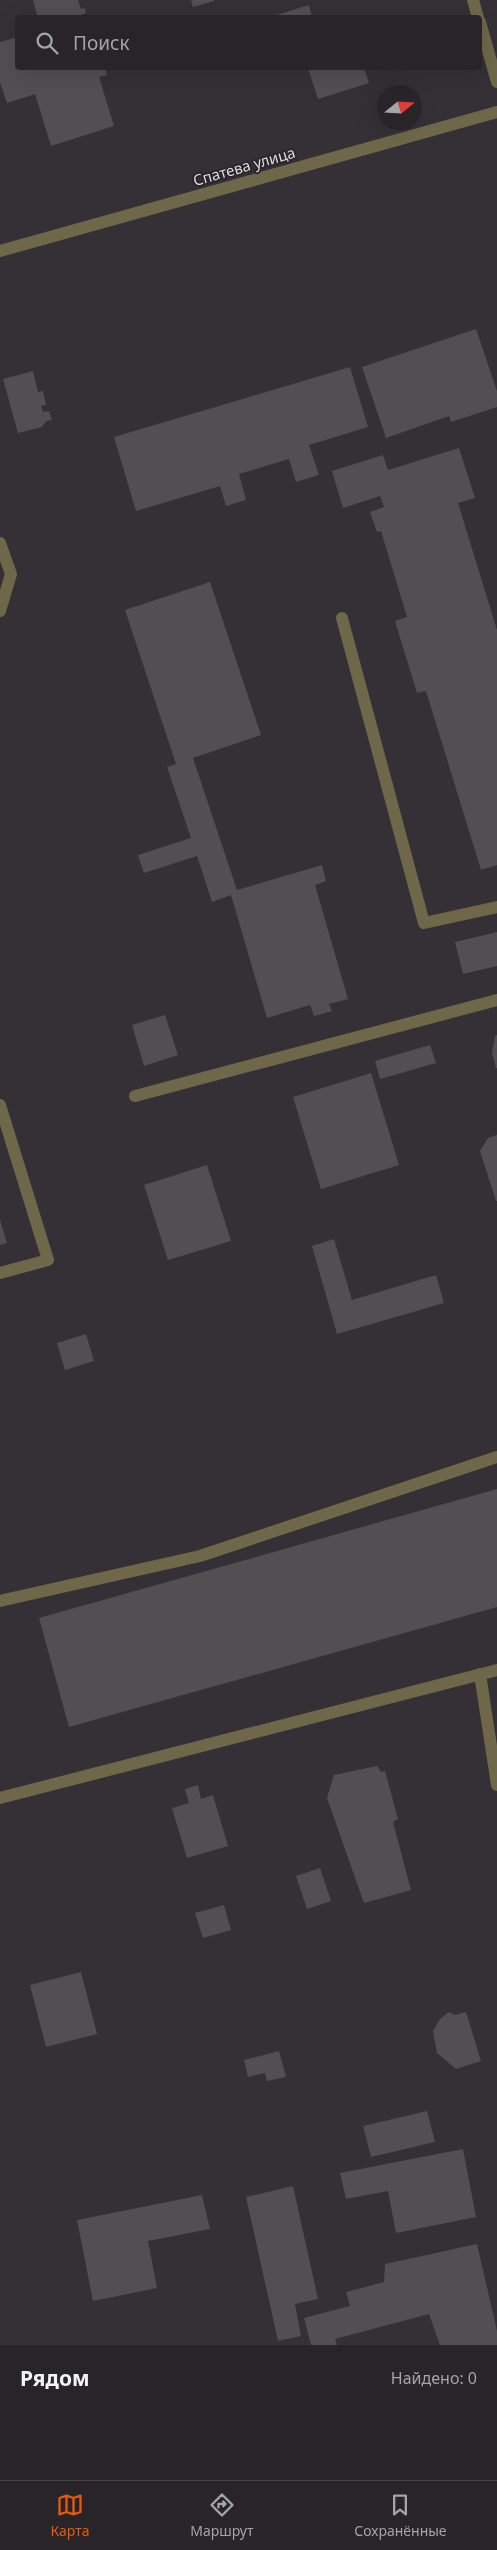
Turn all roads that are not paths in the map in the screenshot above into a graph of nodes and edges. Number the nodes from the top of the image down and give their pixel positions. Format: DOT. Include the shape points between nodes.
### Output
graph roads {
  1 [pos="473,0"];
  2 [pos="477,15"];
  3 [pos="482,29"];
  4 [pos="497,82"];
  5 [pos="497,112"];
  6 [pos="0,251"];
  7 [pos="0,543"];
  8 [pos="0,611"];
  9 [pos="342,618"];
  10 [pos="497,907"];
  11 [pos="497,1000"];
  12 [pos="135,1096"];
  13 [pos="0,1104"];
  14 [pos="0,1273"];
  15 [pos="497,1457"];
  16 [pos="0,1601"];
  17 [pos="497,1670"];
  18 [pos="480,1674"];
  19 [pos="497,1786"];
  20 [pos="0,1798"];
  1 -- 2 [label="street"];
  3 -- 4 [label="street"];
  5 -- 6 [label="street, Спатева улица"];
  7 -- 8 [label="street" via="10,574"];
  9 -- 10 [label="street" via="424,924"];
  11 -- 12 [label="street"];
  13 -- 14 [label="street" via="48,1260"];
  15 -- 16 [label="street" via="200,1556"];
  17 -- 18 [label="street"];
  18 -- 19 [label="street"];
  18 -- 20 [label="street"];
}
